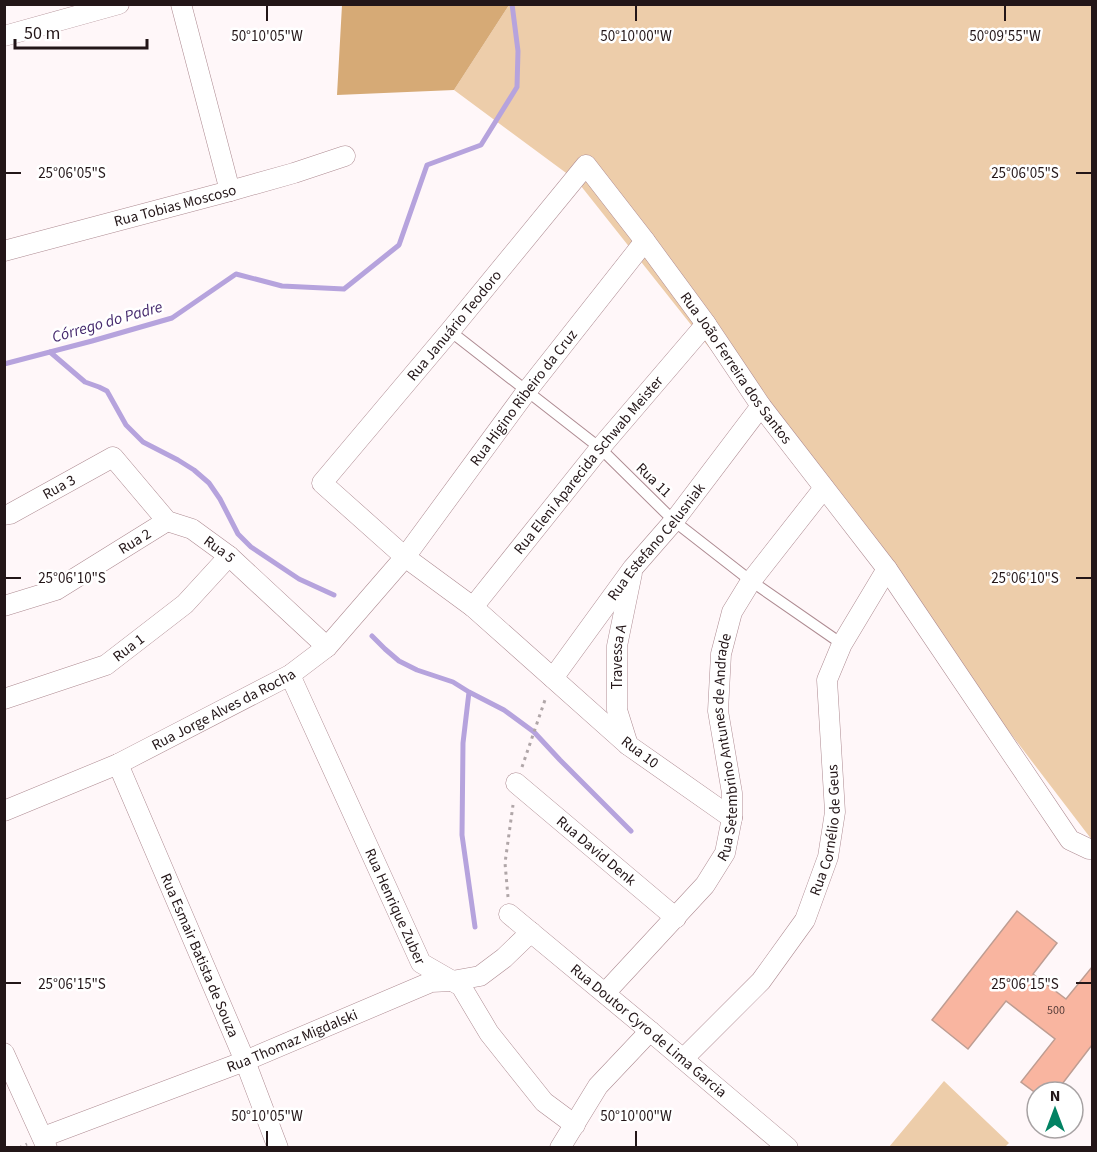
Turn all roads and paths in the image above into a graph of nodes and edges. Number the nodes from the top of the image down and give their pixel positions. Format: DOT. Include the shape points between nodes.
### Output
graph roads {
  1 [pos="119,4"];
  2 [pos="181,4"];
  3 [pos="4,36"];
  4 [pos="345,156"];
  5 [pos="586,165"];
  6 [pos="230,191"];
  7 [pos="645,241"];
  8 [pos="4,251"];
  9 [pos="706,324"];
  10 [pos="450,332"];
  11 [pos="526,392"];
  12 [pos="761,406"];
  13 [pos="600,448"];
  14 [pos="113,458"];
  15 [pos="322,483"];
  16 [pos="824,488"];
  17 [pos="4,515"];
  18 [pos="674,520"];
  19 [pos="167,521"];
  20 [pos="229,555"];
  21 [pos="405,557"];
  22 [pos="633,568"];
  23 [pos="887,569"];
  24 [pos="751,581"];
  25 [pos="4,606"];
  26 [pos="472,608"];
  27 [pos="842,645"];
  28 [pos="327,647"];
  29 [pos="290,675"];
  30 [pos="553,678"];
  31 [pos="4,699"];
  32 [pos="628,745"];
  33 [pos="118,764"];
  34 [pos="516,783"];
  35 [pos="4,811"];
  36 [pos="732,818"];
  37 [pos="1092,849"];
  38 [pos="509,914"];
  39 [pos="676,918"];
  40 [pos="531,932"];
  41 [pos="452,981"];
  42 [pos="604,993"];
  43 [pos="651,1031"];
  44 [pos="4,1053"];
  45 [pos="683,1059"];
  46 [pos="245,1061"];
  47 [pos="574,1125"];
  48 [pos="45,1142"];
  49 [pos="279,1148"];
  50 [pos="561,1148"];
  51 [pos="788,1148"];
  1 -- 3 [label="street"];
  2 -- 6 [label="street"];
  4 -- 6 [label="street, Rua Tobias Moscoso"];
  5 -- 7 [label="street, Rua João Ferreira dos Santos"];
  5 -- 10 [label="street, Rua Januário Teodoro"];
  6 -- 8 [label="street, Rua Tobias Moscoso"];
  7 -- 9 [label="street, Rua João Ferreira dos Santos"];
  7 -- 11 [label="street, Rua Higino Ribeiro da Cruz"];
  9 -- 12 [label="street, Rua João Ferreira dos Santos"];
  9 -- 13 [label="street, Rua Eleni Aparecida Schwab Meister"];
  10 -- 11 [label="lane, Rua 11"];
  10 -- 15 [label="street, Rua Januário Teodoro"];
  11 -- 13 [label="lane, Rua 11"];
  11 -- 21 [label="street, Rua Higino Ribeiro da Cruz"];
  12 -- 16 [label="street, Rua João Ferreira dos Santos"];
  12 -- 18 [label="street, Rua Estefano Celusniak"];
  13 -- 18 [label="lane, Rua 11"];
  13 -- 26 [label="street, Rua Eleni Aparecida Schwab Meister"];
  14 -- 17 [label="street, Rua 3"];
  14 -- 19 [label="street, Rua 5"];
  15 -- 21 [label="street, Rua 10"];
  16 -- 23 [label="street, Rua João Ferreira dos Santos"];
  16 -- 24 [label="street, Rua Setembrino Antunes de Andrade"];
  18 -- 22 [label="street, Rua Estefano Celusniak"];
  18 -- 24 [label="lane, Rua 11"];
  19 -- 20 [label="street, Rua 5" via="192,529"];
  19 -- 25 [label="street, Rua 2" via="56,590"];
  20 -- 28 [label="street, Rua 5"];
  20 -- 31 [label="street, Rua 1" via="185,604 106,666"];
  21 -- 26 [label="street, Rua 10"];
  21 -- 28 [label="street, Rua Jorge Alves da Rocha"];
  22 -- 30 [label="street, Rua Estefano Celusniak"];
  22 -- 32 [label="street, Travessa A" via="617,646 617,710"];
  23 -- 27 [label="street, Rua Cornélio de Geus"];
  23 -- 37 [label="street, Rua João Ferreira dos Santos" via="1070,840"];
  24 -- 27 [label="lane, Rua 11"];
  24 -- 36 [label="street, Rua Setembrino Antunes de Andrade" via="732,612 721,654 718,711 732,793"];
  26 -- 30 [label="street, Rua 10"];
  27 -- 45 [label="street, Rua Cornélio de Geus" via="827,680 835,812 828,857 805,920 761,981"];
  28 -- 29 [label="street, Rua Jorge Alves da Rocha"];
  29 -- 33 [label="street, Rua Jorge Alves da Rocha"];
  29 -- 41 [label="street, Rua Henrique Zuber" via="421,963"];
  30 -- 32 [label="street, Rua 10"];
  32 -- 36 [label="street, Rua 10"];
  33 -- 35 [label="street, Rua Jorge Alves da Rocha"];
  33 -- 46 [label="street, Rua Esmair Batista de Souza"];
  34 -- 39 [label="street, Rua David Denk"];
  36 -- 39 [label="street, Rua Setembrino Antunes de Andrade" via="725,853 705,885"];
  38 -- 40 [label="street, Rua Doutor Cyro de Lima Garcia"];
  39 -- 42 [label="street, Rua Setembrino Antunes de Andrade"];
  40 -- 41 [label="street, Rua Thomaz Migdalski" via="480,976"];
  40 -- 42 [label="street, Rua Doutor Cyro de Lima Garcia"];
  41 -- 46 [label="street, Rua Thomaz Migdalski" via="431,982"];
  41 -- 47 [label="street, Rua Henrique Zuber" via="460,986 489,1033 544,1102"];
  42 -- 43 [label="street, Rua Doutor Cyro de Lima Garcia"];
  43 -- 45 [label="street, Rua Doutor Cyro de Lima Garcia"];
  43 -- 47 [label="street" via="598,1086"];
  44 -- 48 [label="street"];
  45 -- 51 [label="street, Rua Doutor Cyro de Lima Garcia"];
  46 -- 48 [label="street, Rua Thomaz Migdalski"];
  46 -- 49 [label="street, Rua Esmair Batista de Souza"];
  47 -- 50 [label="street"];
}
